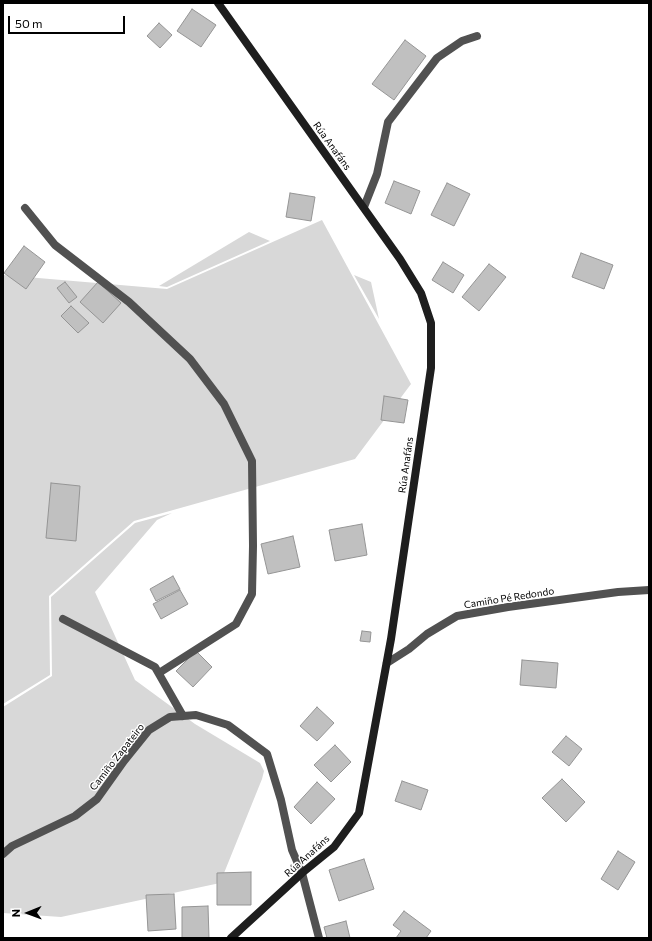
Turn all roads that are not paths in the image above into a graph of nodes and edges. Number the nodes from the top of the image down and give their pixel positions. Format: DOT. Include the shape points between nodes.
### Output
graph roads {
  1 [pos="218,3"];
  2 [pos="477,36"];
  3 [pos="364,207"];
  4 [pos="25,208"];
  5 [pos="649,590"];
  6 [pos="62,619"];
  7 [pos="386,663"];
  8 [pos="159,673"];
  9 [pos="183,716"];
  10 [pos="3,854"];
  11 [pos="302,873"];
  12 [pos="231,938"];
  13 [pos="319,938"];
  1 -- 3 [label="street, Rúa Anafáns"];
  2 -- 3 [label="street" via="462,41 437,58 388,122 377,174"];
  3 -- 7 [label="street, Rúa Anafáns" via="421,293 432,323 431,368"];
  4 -- 8 [label="street" via="56,245 129,302 190,359 224,404 252,461 252,594 236,624"];
  5 -- 7 [label="street, Camiño Pé Redondo" via="611,593 457,616"];
  6 -- 8 [label="street" via="155,667"];
  7 -- 11 [label="street, Rúa Anafáns" via="359,814 334,847"];
  8 -- 9 [label="street"];
  9 -- 10 [label="street, Camiño Zapateiro" via="170,717 149,730 97,799 74,816 12,846"];
  9 -- 11 [label="street, Camiño Zapateiro" via="196,715 228,725 267,754 292,850"];
  11 -- 12 [label="street, Rúa Anafáns"];
  11 -- 13 [label="street, Camiño Zapateiro"];
}
